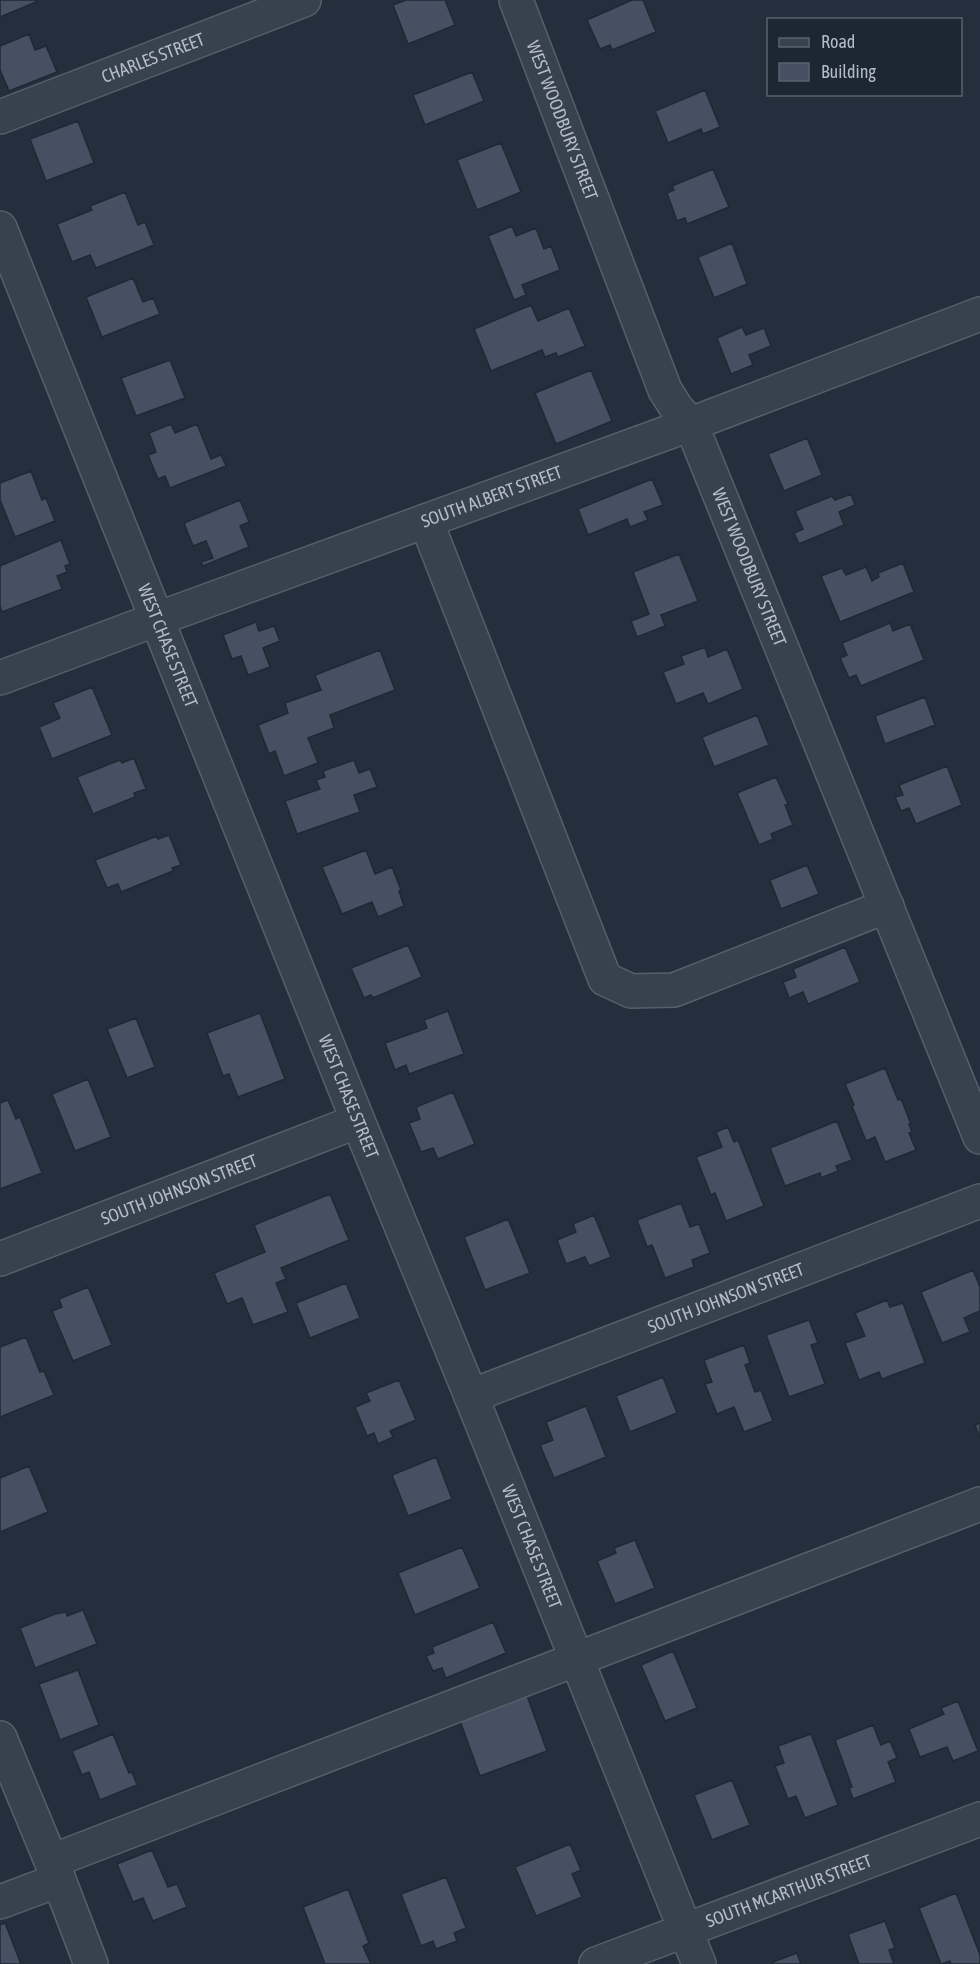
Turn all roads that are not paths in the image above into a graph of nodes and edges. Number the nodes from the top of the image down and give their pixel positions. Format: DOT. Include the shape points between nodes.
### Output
graph roads {
  1 [pos="304,0"];
  2 [pos="516,0"];
  3 [pos="0,117"];
  4 [pos="0,228"];
  5 [pos="980,314"];
  6 [pos="691,424"];
  7 [pos="426,521"];
  8 [pos="157,619"];
  9 [pos="0,678"];
  10 [pos="886,906"];
  11 [pos="358,1121"];
  12 [pos="980,1137"];
  13 [pos="980,1201"];
  14 [pos="0,1259"];
  15 [pos="471,1396"];
  16 [pos="980,1504"];
  17 [pos="576,1659"];
  18 [pos="0,1738"];
  19 [pos="980,1819"];
  20 [pos="56,1871"];
  21 [pos="0,1902"];
  22 [pos="685,1929"];
  23 [pos="91,1964"];
  24 [pos="596,1964"];
  25 [pos="699,1964"];
  1 -- 3 [label="street, CHARLES STREET"];
  2 -- 6 [label="street, WEST WOODBURY STREET" via="665,390"];
  4 -- 8 [label="street, WEST CHASE STREET"];
  5 -- 6 [label="street, SOUTH ALBERT STREET"];
  6 -- 7 [label="street, SOUTH ALBERT STREET"];
  6 -- 10 [label="street, WEST WOODBURY STREET"];
  7 -- 8 [label="street, SOUTH ALBERT STREET"];
  7 -- 10 [label="street" via="605,979 631,991 674,990"];
  8 -- 9 [label="street, SOUTH ALBERT STREET"];
  8 -- 11 [label="street, WEST CHASE STREET"];
  10 -- 12 [label="street, WEST WOODBURY STREET"];
  11 -- 14 [label="street, SOUTH JOHNSON STREET"];
  11 -- 15 [label="street, WEST CHASE STREET"];
  13 -- 15 [label="street, SOUTH JOHNSON STREET"];
  15 -- 17 [label="street, WEST CHASE STREET"];
  16 -- 17 [label="street"];
  17 -- 20 [label="street"];
  17 -- 22 [label="street, WEST CHASE STREET"];
  18 -- 20 [label="street"];
  19 -- 22 [label="street, SOUTH MCARTHUR STREET"];
  20 -- 21 [label="street"];
  20 -- 23 [label="street"];
  22 -- 24 [label="street, SOUTH MCARTHUR STREET"];
  22 -- 25 [label="street, WEST CHASE STREET"];
}
